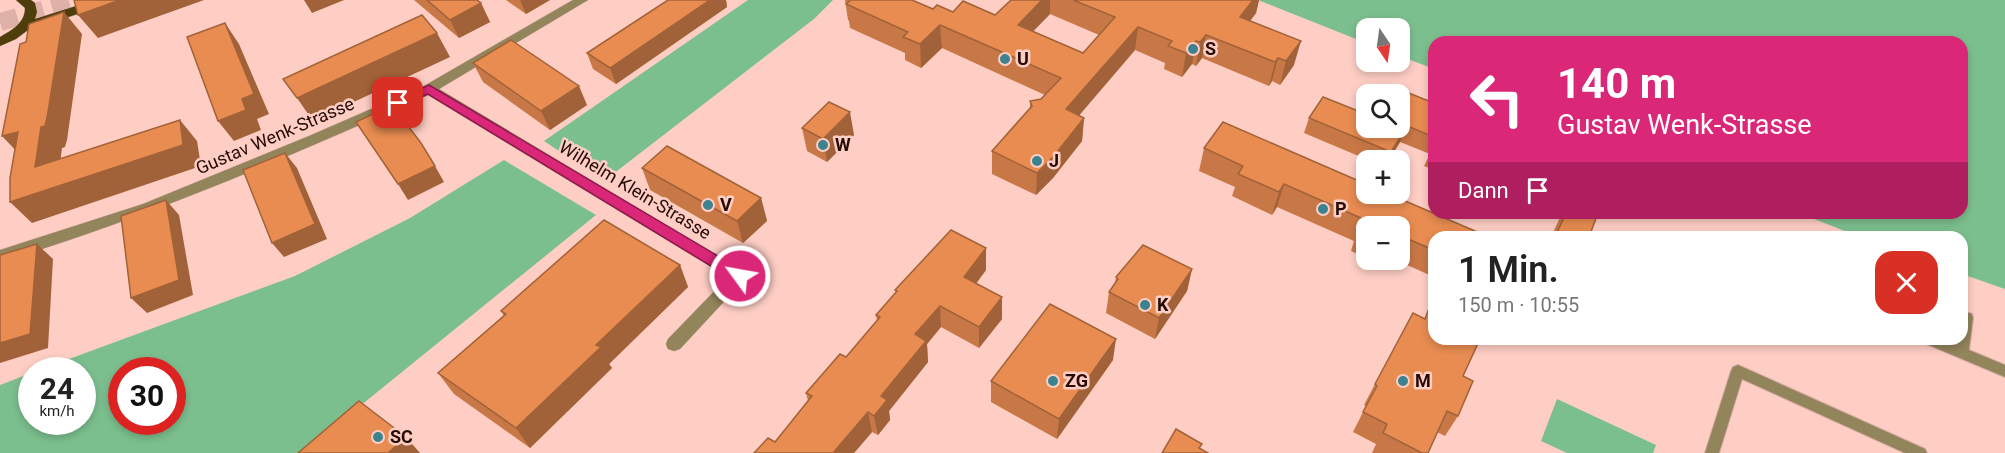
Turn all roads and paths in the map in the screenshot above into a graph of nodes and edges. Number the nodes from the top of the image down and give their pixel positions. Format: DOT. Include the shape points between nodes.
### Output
graph roads {
  1 [pos="22,0"];
  2 [pos="108,0"];
  3 [pos="582,0"];
  4 [pos="24,27"];
  5 [pos="0,42"];
  6 [pos="429,89"];
  7 [pos="0,256"];
  8 [pos="674,344"];
  9 [pos="1943,345"];
  10 [pos="1963,345"];
  11 [pos="1962,353"];
  12 [pos="2005,371"];
  13 [pos="1712,453"];
  14 [pos="1920,453"];
  1 -- 4 [label="main road" via="31,6 32,12"];
  2 -- 4 [label="main road"];
  3 -- 6 [label="street, Gustav Wenk-Strasse"];
  4 -- 5 [label="main road"];
  6 -- 7 [label="street, Gustav Wenk-Strasse" via="159,204"];
  6 -- 8 [label="street, Wilhelm Klein-Strasse" via="740,276"];
  9 -- 11 [label="lane"];
  10 -- 11 [label="lane"];
  11 -- 12 [label="lane"];
  13 -- 14 [label="lane" via="1738,371"];
}
